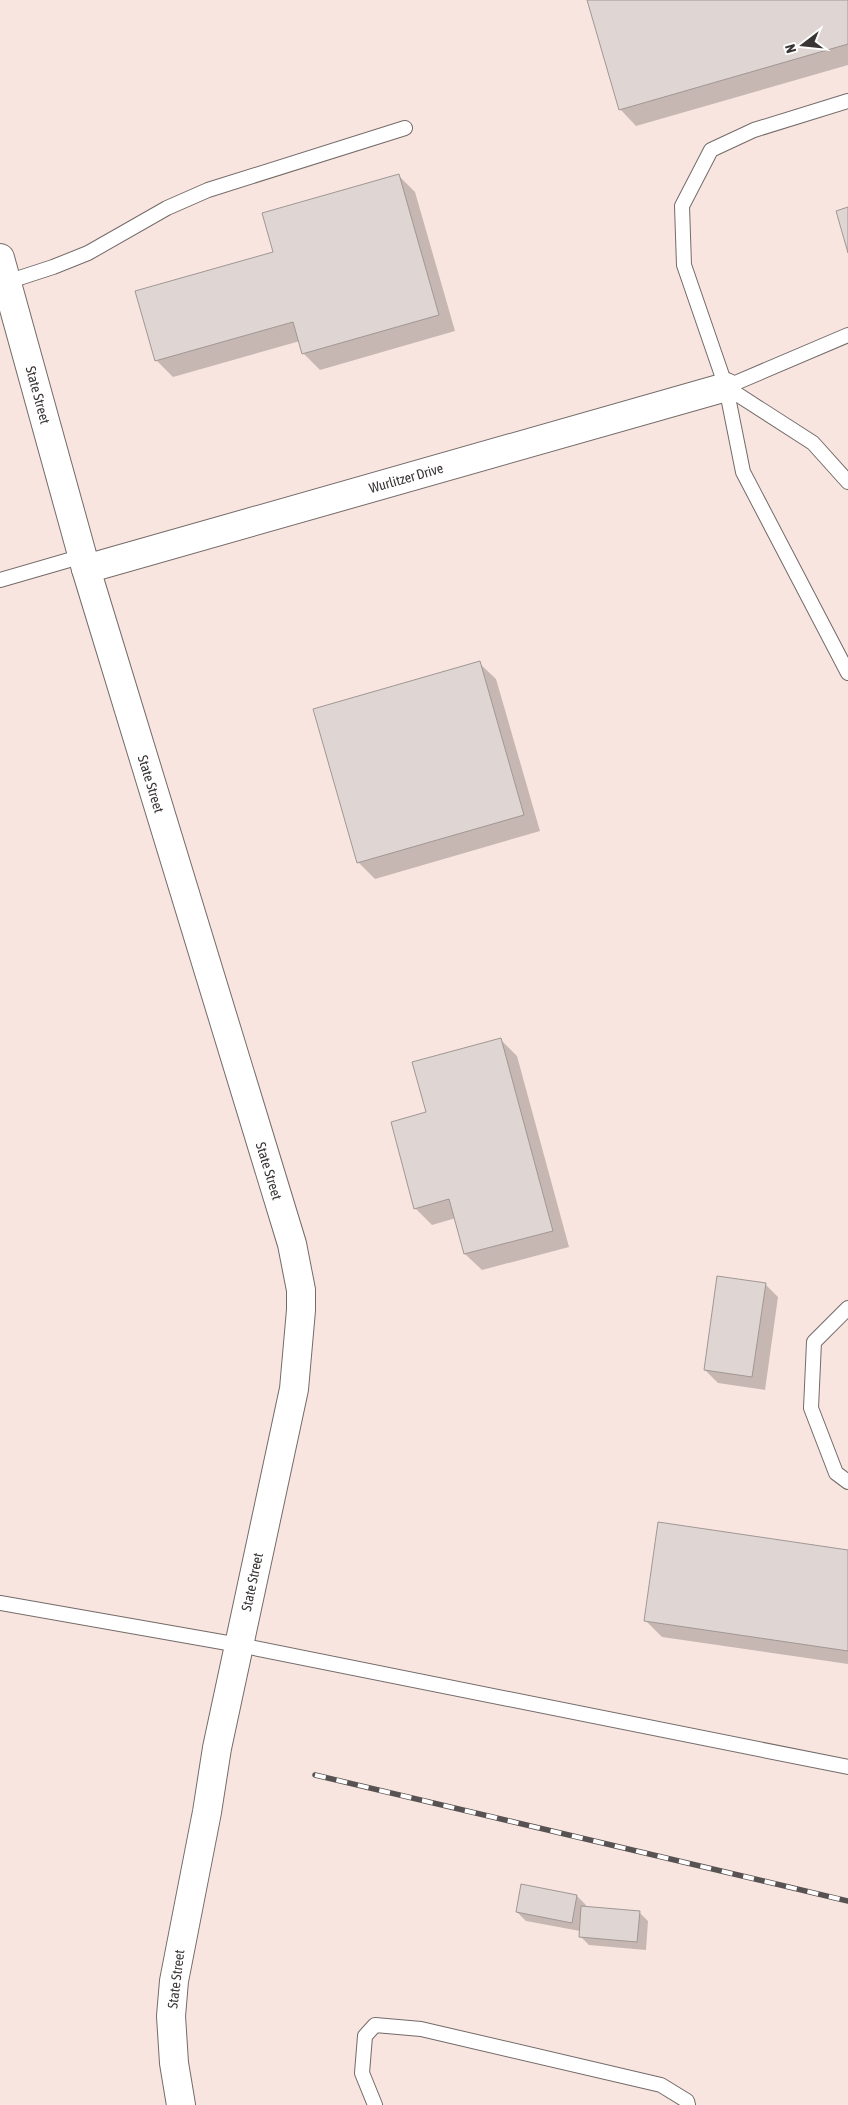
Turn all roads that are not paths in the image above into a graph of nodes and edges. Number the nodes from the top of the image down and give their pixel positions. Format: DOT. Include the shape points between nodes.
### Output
graph roads {
  1 [pos="848,101"];
  2 [pos="405,128"];
  3 [pos="3,270"];
  4 [pos="848,335"];
  5 [pos="726,387"];
  6 [pos="848,482"];
  7 [pos="84,563"];
  8 [pos="0,580"];
  9 [pos="848,673"];
  10 [pos="848,1308"];
  11 [pos="848,1482"];
  12 [pos="0,1603"];
  13 [pos="239,1645"];
  14 [pos="848,1767"];
  15 [pos="181,2105"];
  16 [pos="376,2105"];
  17 [pos="688,2105"];
  1 -- 5 [label="lane" via="754,130 711,150 682,206 684,265"];
  2 -- 3 [label="lane" via="208,190 167,208 88,253 53,267"];
  3 -- 7 [label="street, State Street"];
  4 -- 5 [label="lane"];
  5 -- 6 [label="lane" via="813,443"];
  5 -- 7 [label="street, Wurlitzer Drive"];
  5 -- 9 [label="lane" via="743,472"];
  7 -- 8 [label="lane"];
  7 -- 13 [label="street, State Street" via="292,1244 302,1290 294,1389"];
  10 -- 11 [label="lane" via="814,1342 811,1408 836,1473"];
  12 -- 13 [label="lane"];
  13 -- 14 [label="lane"];
  13 -- 15 [label="street, State Street" via="174,1981 171,2016 173,2054"];
  16 -- 17 [label="lane" via="362,2073 365,2036 375,2025 421,2029 661,2086 687,2101"];
}
